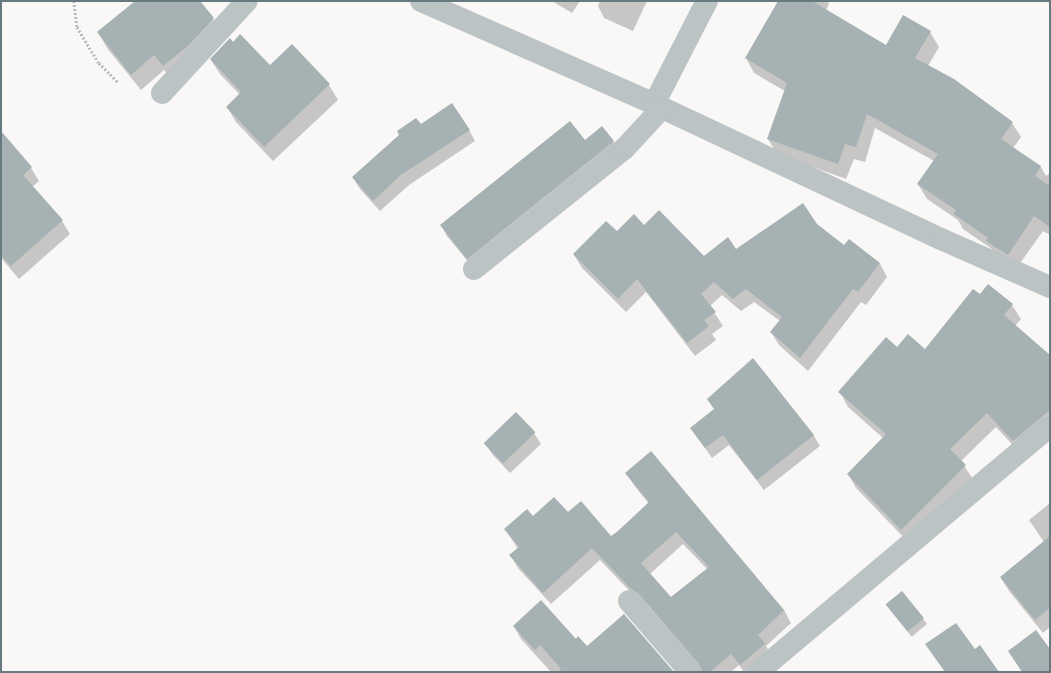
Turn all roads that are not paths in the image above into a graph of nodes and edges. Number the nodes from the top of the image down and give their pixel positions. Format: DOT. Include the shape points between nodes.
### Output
graph roads {
  1 [pos="247,1"];
  2 [pos="421,1"];
  3 [pos="707,1"];
  4 [pos="453,7"];
  5 [pos="162,93"];
  6 [pos="658,106"];
  7 [pos="474,269"];
  8 [pos="1050,286"];
  9 [pos="1050,426"];
  10 [pos="629,602"];
  11 [pos="690,672"];
  12 [pos="758,672"];
  1 -- 5 [label="street"];
  2 -- 4 [label="street"];
  3 -- 6 [label="street"];
  4 -- 6 [label="street"];
  6 -- 7 [label="street" via="625,148"];
  6 -- 8 [label="street" via="941,240"];
  9 -- 12 [label="street"];
  10 -- 11 [label="street"];
}
